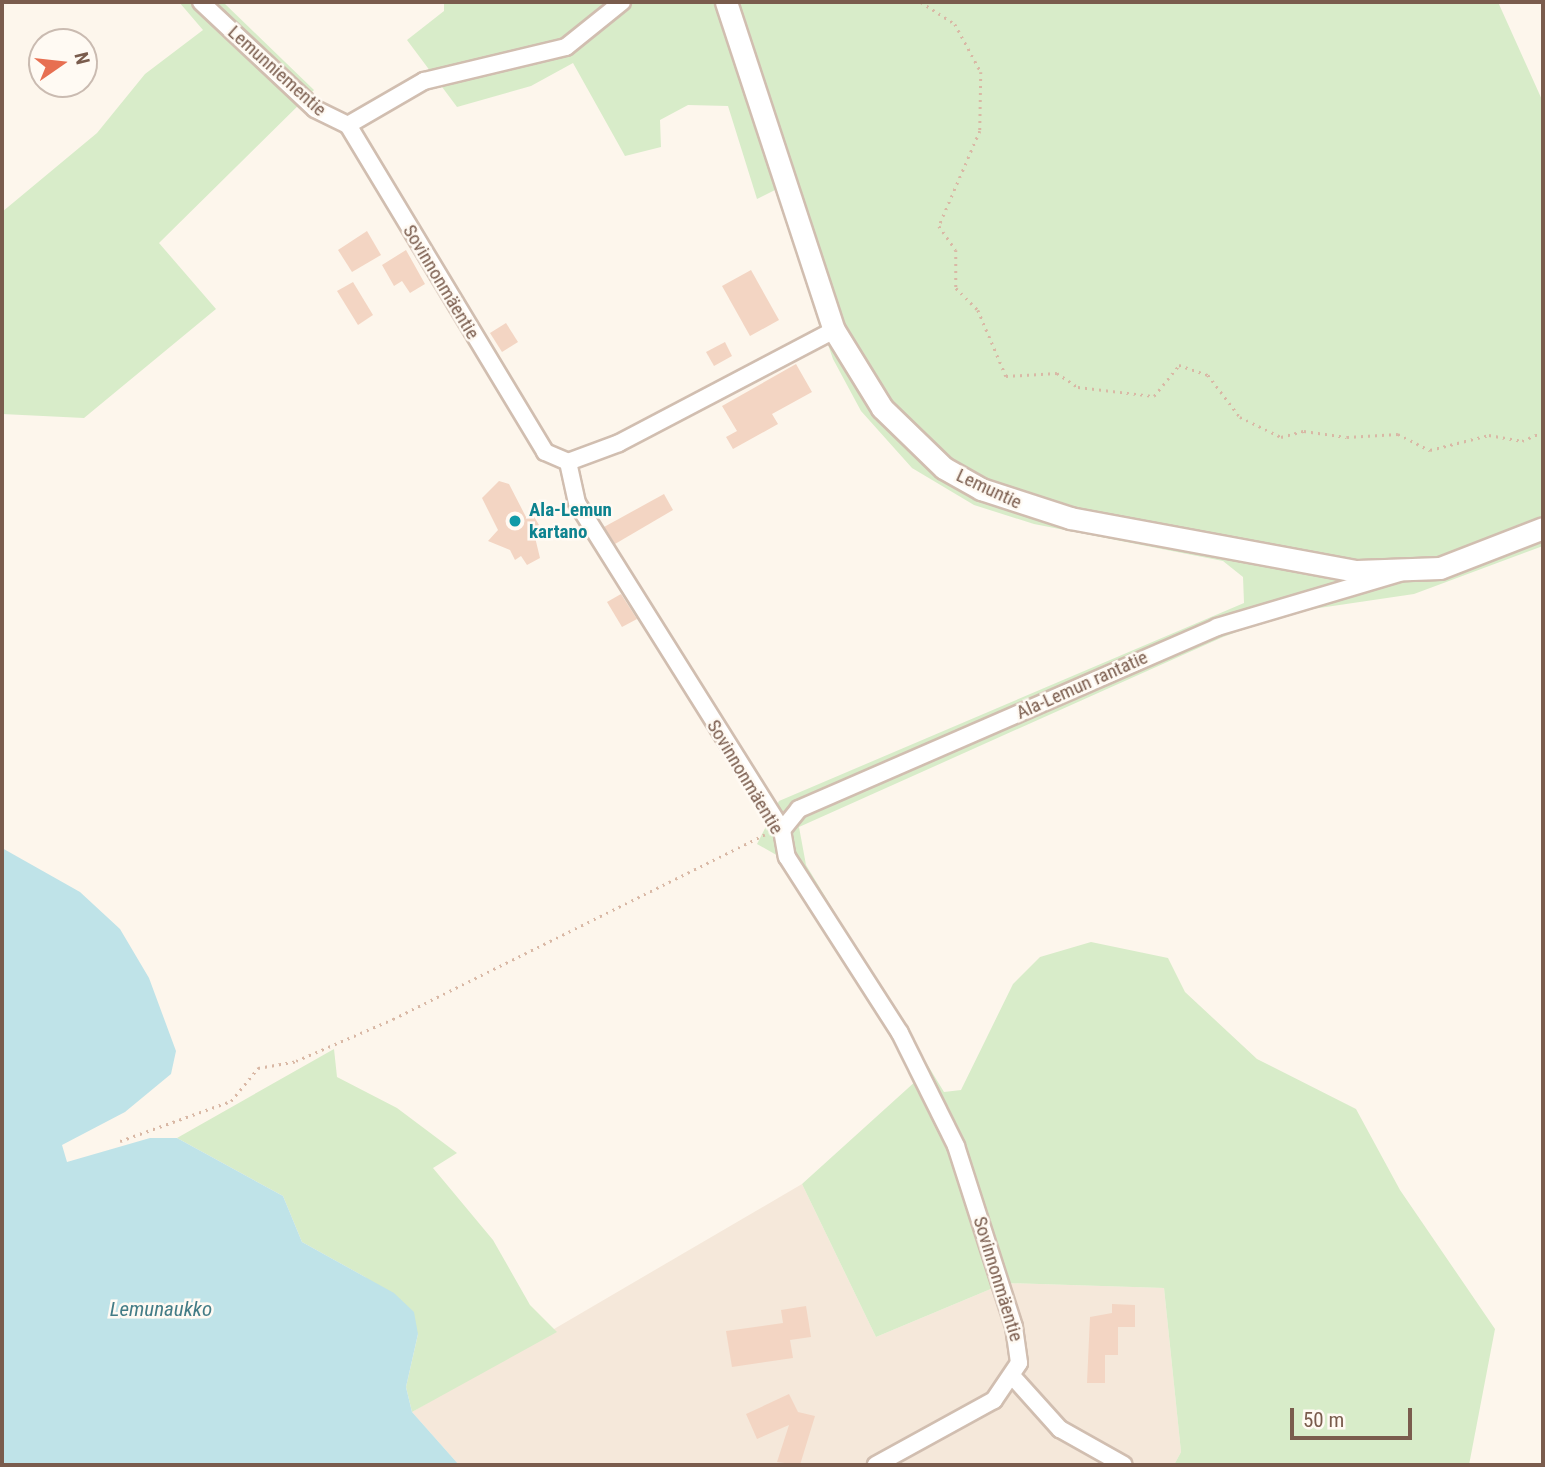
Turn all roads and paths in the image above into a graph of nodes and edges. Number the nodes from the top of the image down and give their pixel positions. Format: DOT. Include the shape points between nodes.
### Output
graph roads {
  1 [pos="201,2"];
  2 [pos="622,2"];
  3 [pos="726,2"];
  4 [pos="921,2"];
  5 [pos="348,125"];
  6 [pos="834,330"];
  7 [pos="1543,432"];
  8 [pos="568,462"];
  9 [pos="1543,527"];
  10 [pos="1399,573"];
  11 [pos="782,830"];
  12 [pos="120,1141"];
  13 [pos="1014,1378"];
  14 [pos="876,1465"];
  15 [pos="1124,1465"];
  1 -- 5 [label="street, Lemunniementie" via="315,109"];
  2 -- 5 [label="street, Lemunniementie" via="566,47 424,81"];
  3 -- 6 [label="street, Lemuntie"];
  4 -- 7 [label="path" via="955,23 981,72 980,131 939,226 956,250 956,288 978,310 1006,376 1057,373 1078,387 1154,396 1179,365 1208,375 1240,417 1281,437 1304,430 1347,437 1398,433 1430,450 1489,435 1522,441"];
  5 -- 8 [label="street, Sovinnonmäentie" via="545,452"];
  6 -- 8 [label="street" via="619,443"];
  6 -- 10 [label="street, Lemuntie" via="882,408 915,445 981,489 1070,518 1357,571"];
  8 -- 11 [label="street, Sovinnonmäentie" via="577,503 631,597"];
  9 -- 10 [label="street, Lemuntie" via="1478,558"];
  10 -- 11 [label="street, Ala-Lemun rantatie" via="1217,627 799,809"];
  11 -- 12 [label="path" via="615,905 393,1019 296,1061 258,1068 231,1101"];
  11 -- 13 [label="street, Sovinnonmäentie" via="798,876 934,1094 1019,1344"];
  13 -- 14 [label="street" via="995,1400"];
  13 -- 15 [label="street" via="1060,1429"];
}
